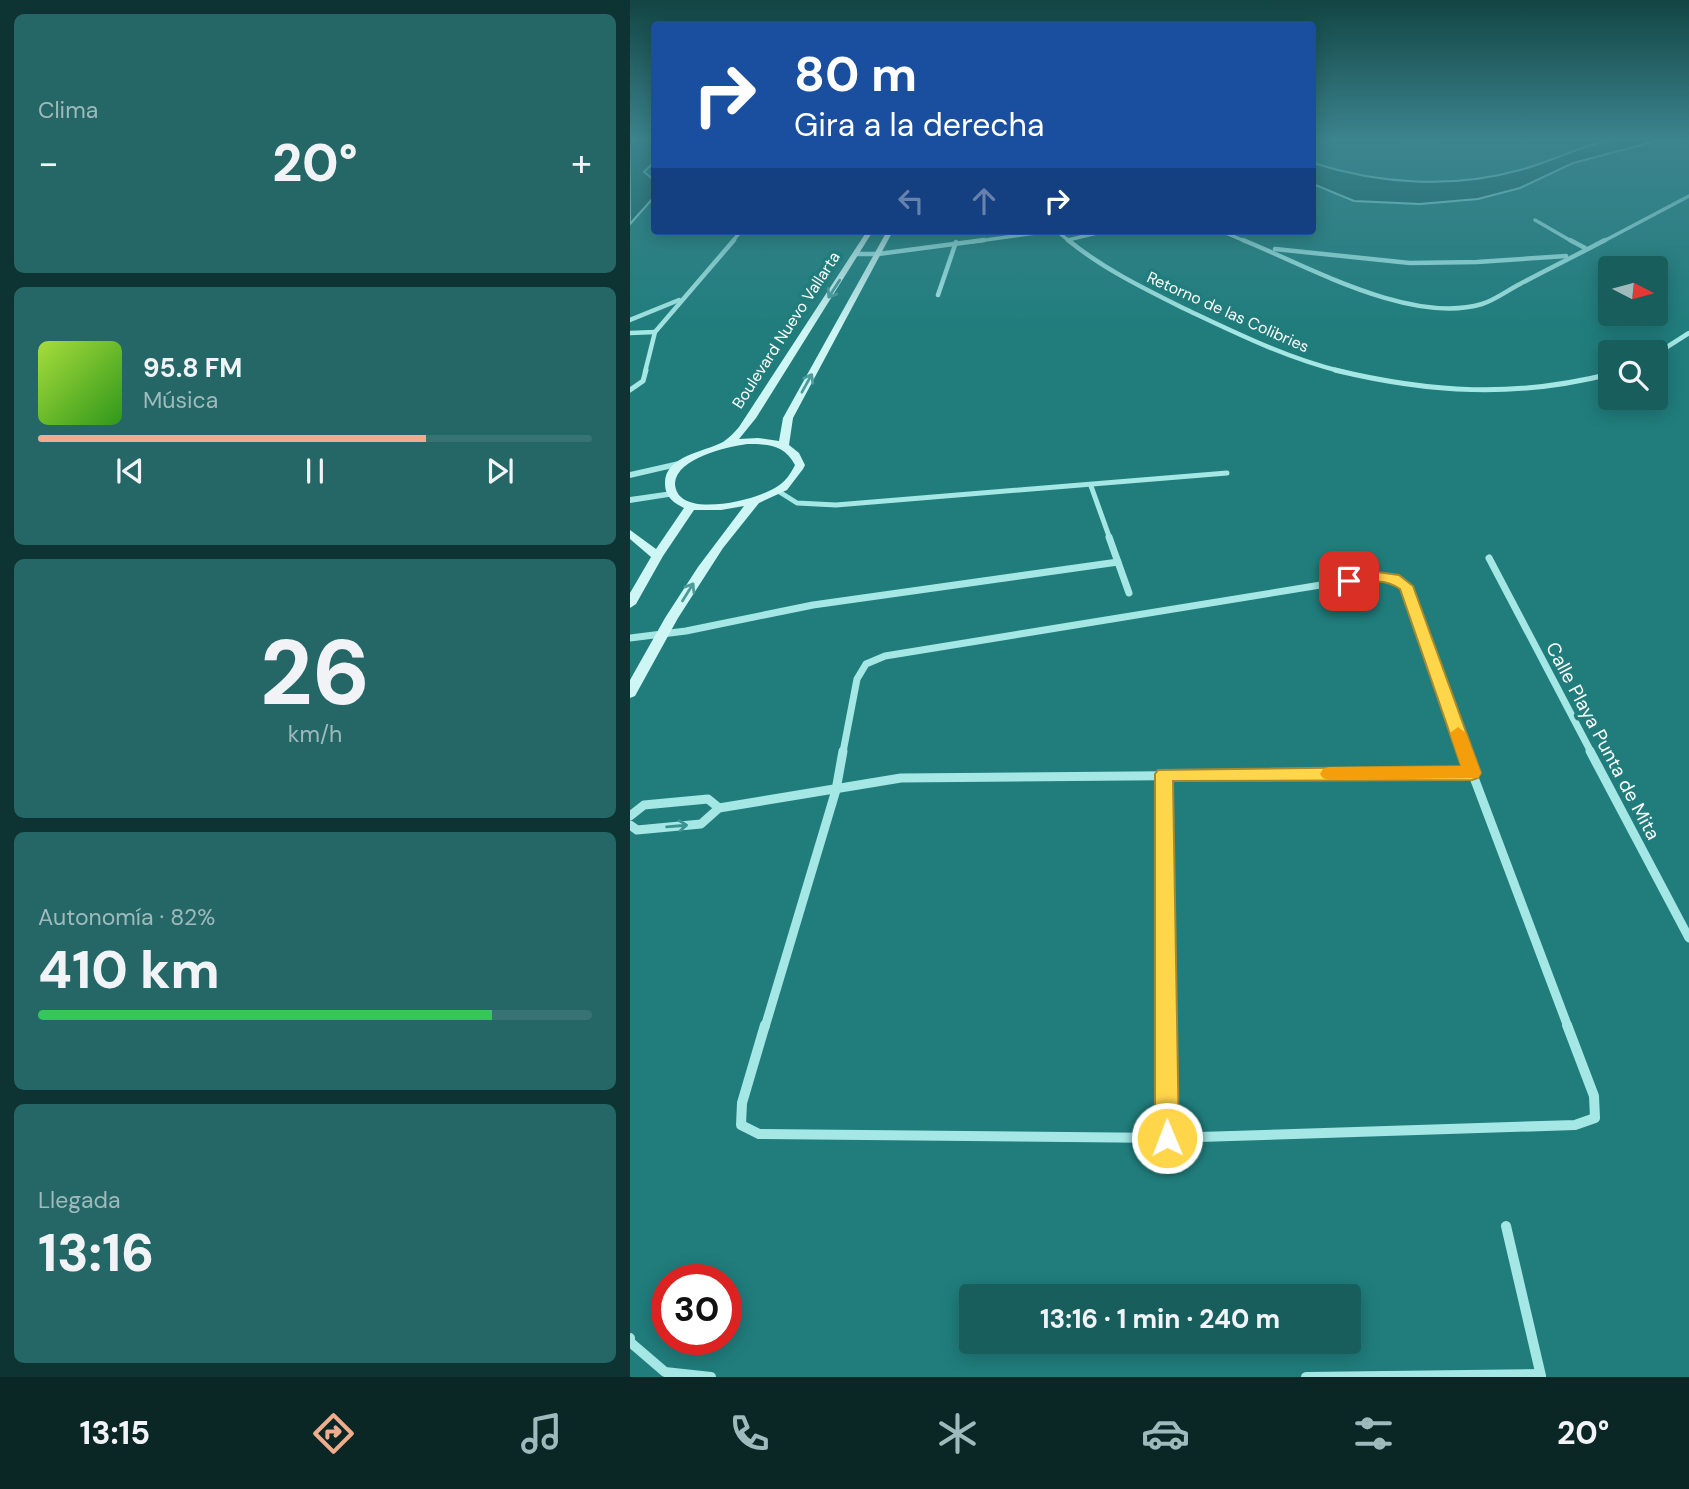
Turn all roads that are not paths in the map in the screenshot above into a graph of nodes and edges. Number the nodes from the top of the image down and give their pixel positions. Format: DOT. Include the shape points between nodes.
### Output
graph roads {
  1 [pos="1674,203"];
  2 [pos="1535,220"];
  3 [pos="738,235"];
  4 [pos="868,235"];
  5 [pos="888,235"];
  6 [pos="1015,235"];
  7 [pos="1062,235"];
  8 [pos="1089,235"];
  9 [pos="1232,235"];
  10 [pos="998,237"];
  11 [pos="1068,240"];
  12 [pos="956,242"];
  13 [pos="1268,248"];
  14 [pos="1585,248"];
  15 [pos="856,254"];
  16 [pos="878,254"];
  17 [pos="1570,256"];
  18 [pos="937,295"];
  19 [pos="682,299"];
  20 [pos="630,320"];
  21 [pos="630,332"];
  22 [pos="655,332"];
  23 [pos="1689,333"];
  24 [pos="1668,346"];
  25 [pos="1598,378"];
  26 [pos="632,390"];
  27 [pos="726,444"];
  28 [pos="784,445"];
  29 [pos="683,463"];
  30 [pos="1227,473"];
  31 [pos="630,475"];
  32 [pos="1091,486"];
  33 [pos="778,491"];
  34 [pos="672,494"];
  35 [pos="630,500"];
  36 [pos="755,501"];
  37 [pos="692,505"];
  38 [pos="630,533"];
  39 [pos="657,556"];
  40 [pos="1489,558"];
  41 [pos="1118,562"];
  42 [pos="1129,593"];
  43 [pos="630,604"];
  44 [pos="663,634"];
  45 [pos="630,638"];
  46 [pos="630,693"];
  47 [pos="1472,773"];
  48 [pos="1164,774"];
  49 [pos="836,790"];
  50 [pos="719,808"];
  51 [pos="630,816"];
  52 [pos="630,825"];
  53 [pos="1689,938"];
  54 [pos="1167,1138"];
  55 [pos="1506,1226"];
  56 [pos="630,1338"];
  57 [pos="1541,1375"];
  58 [pos="711,1377"];
  59 [pos="1307,1377"];
  1 -- 14 [label="street"];
  2 -- 14 [label="street"];
  3 -- 19 [label="street"];
  4 -- 15 [label="main road, Boulevard Nuevo Vallarta"];
  5 -- 16 [label="main road, Boulevard Nuevo Vallarta"];
  6 -- 10 [label="street"];
  7 -- 11 [label="street, Retorno de las Colibries"];
  8 -- 11 [label="street"];
  9 -- 13 [label="street"];
  10 -- 12 [label="street"];
  11 -- 25 [label="street, Retorno de las Colibries" via="1110,272 1277,351 1376,380 1449,390 1523,391"];
  12 -- 16 [label="street"];
  12 -- 18 [label="street"];
  13 -- 17 [label="street" via="1429,264"];
  13 -- 17 [label="street" via="1402,303 1444,308 1482,304"];
  14 -- 17 [label="street"];
  15 -- 16 [label="street"];
  15 -- 27 [label="main road, Boulevard Nuevo Vallarta, one-way" via="751,418"];
  28 -- 16 [label="main road, Boulevard Nuevo Vallarta, one-way" via="788,418"];
  19 -- 20 [label="street"];
  19 -- 22 [label="street"];
  21 -- 22 [label="street"];
  22 -- 26 [label="street" via="643,381"];
  23 -- 24 [label="street"];
  27 -- 28 [label="main road, Boulevard Nuevo Vallarta"];
  27 -- 29 [label="main road, Boulevard Nuevo Vallarta"];
  28 -- 33 [label="main road" via="797,454 800,465 794,479"];
  29 -- 31 [label="street"];
  29 -- 34 [label="main road" via="670,479"];
  30 -- 32 [label="street"];
  32 -- 33 [label="street" via="836,505 797,503"];
  32 -- 41 [label="street"];
  33 -- 36 [label="main road"];
  34 -- 35 [label="street"];
  34 -- 37 [label="main road"];
  36 -- 37 [label="main road" via="711,508"];
  44 -- 36 [label="main road, one-way" via="731,527"];
  37 -- 39 [label="main road"];
  38 -- 39 [label="main road"];
  39 -- 43 [label="main road"];
  40 -- 53 [label="street, Calle Playa Punta de Mita"];
  41 -- 42 [label="street"];
  41 -- 44 [label="street" via="813,605"];
  44 -- 45 [label="street"];
  44 -- 46 [label="main road"];
  47 -- 48 [label="street"];
  47 -- 49 [label="street" via="1406,586 1394,578 1377,576 885,656 866,664 857,679"];
  47 -- 54 [label="street" via="1594,1096 1595,1118 1575,1125"];
  48 -- 49 [label="street" via="901,778"];
  48 -- 54 [label="street"];
  49 -- 50 [label="street"];
  49 -- 54 [label="street" via="742,1103 741,1125 759,1134"];
  50 -- 51 [label="street" via="708,799 644,805"];
  52 -- 50 [label="street, one-way" via="637,830 701,824"];
  55 -- 57 [label="street"];
  56 -- 58 [label="street" via="664,1373"];
  57 -- 59 [label="street"];
}
